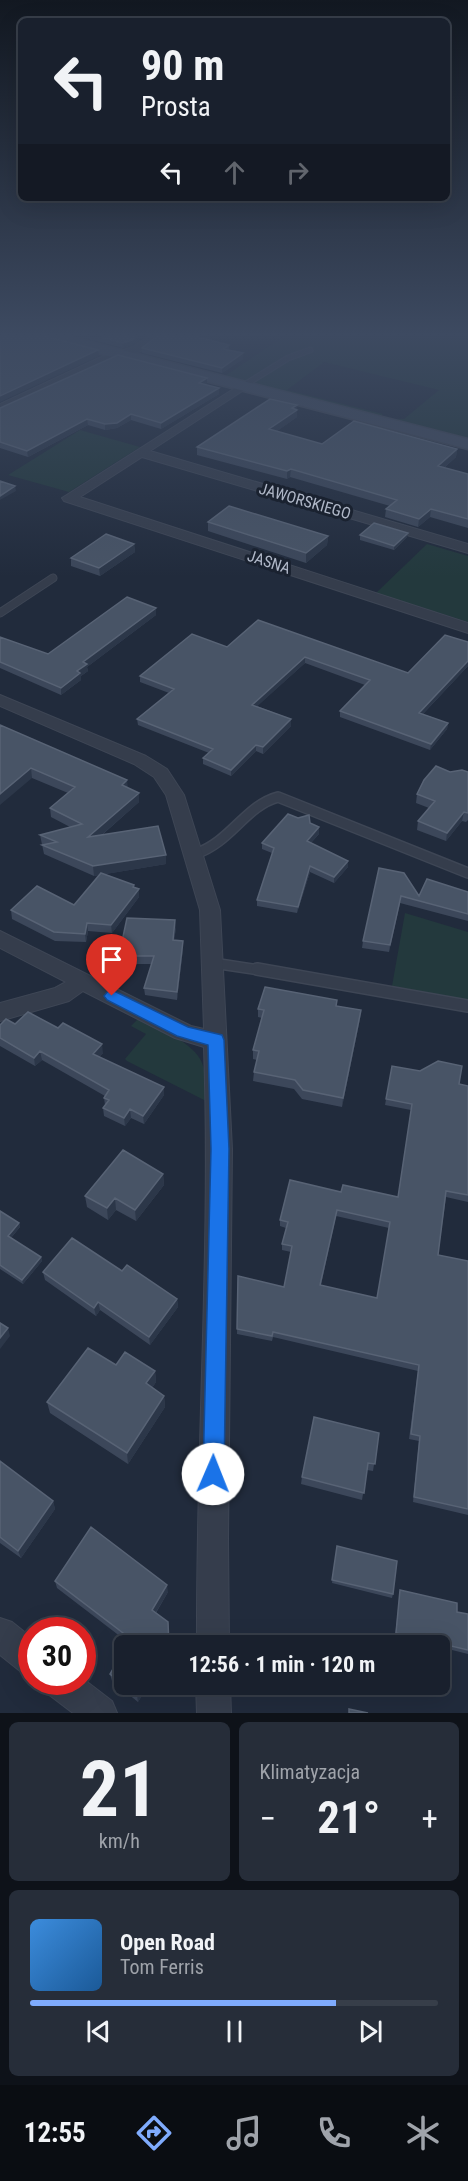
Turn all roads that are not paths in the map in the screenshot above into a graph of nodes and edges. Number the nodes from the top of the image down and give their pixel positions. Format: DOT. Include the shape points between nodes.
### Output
graph roads {
  1 [pos="196,417"];
  2 [pos="363,417"];
  3 [pos="468,444"];
  4 [pos="142,453"];
  5 [pos="468,549"];
  6 [pos="53,578"];
  7 [pos="0,613"];
  8 [pos="468,628"];
  9 [pos="0,700"];
  10 [pos="195,854"];
  11 [pos="468,873"];
  12 [pos="0,939"];
  13 [pos="213,963"];
  14 [pos="81,980"];
  15 [pos="468,1006"];
  16 [pos="0,1012"];
  17 [pos="216,1040"];
  18 [pos="0,1634"];
  19 [pos="213,1635"];
  20 [pos="18,1648"];
  21 [pos="77,1695"];
  22 [pos="213,1695"];
  23 [pos="100,1713"];
  24 [pos="214,1713"];
  1 -- 4 [label="street"];
  2 -- 3 [label="street"];
  4 -- 5 [label="street, JAWORSKIEGO"];
  4 -- 8 [label="street, JASNA" via="69,498"];
  6 -- 7 [label="lane"];
  9 -- 10 [label="street" via="157,770 175,795"];
  10 -- 11 [label="lane" via="215,848 261,804 278,797"];
  10 -- 13 [label="street" via="210,910"];
  12 -- 14 [label="street"];
  13 -- 15 [label="lane"];
  13 -- 17 [label="street"];
  14 -- 16 [label="street" via="61,995"];
  14 -- 17 [label="street" via="183,1032"];
  17 -- 19 [label="street" via="220,1149"];
  18 -- 20 [label="street"];
  21 -- 23 [label="street"];
  22 -- 24 [label="street"];
}
